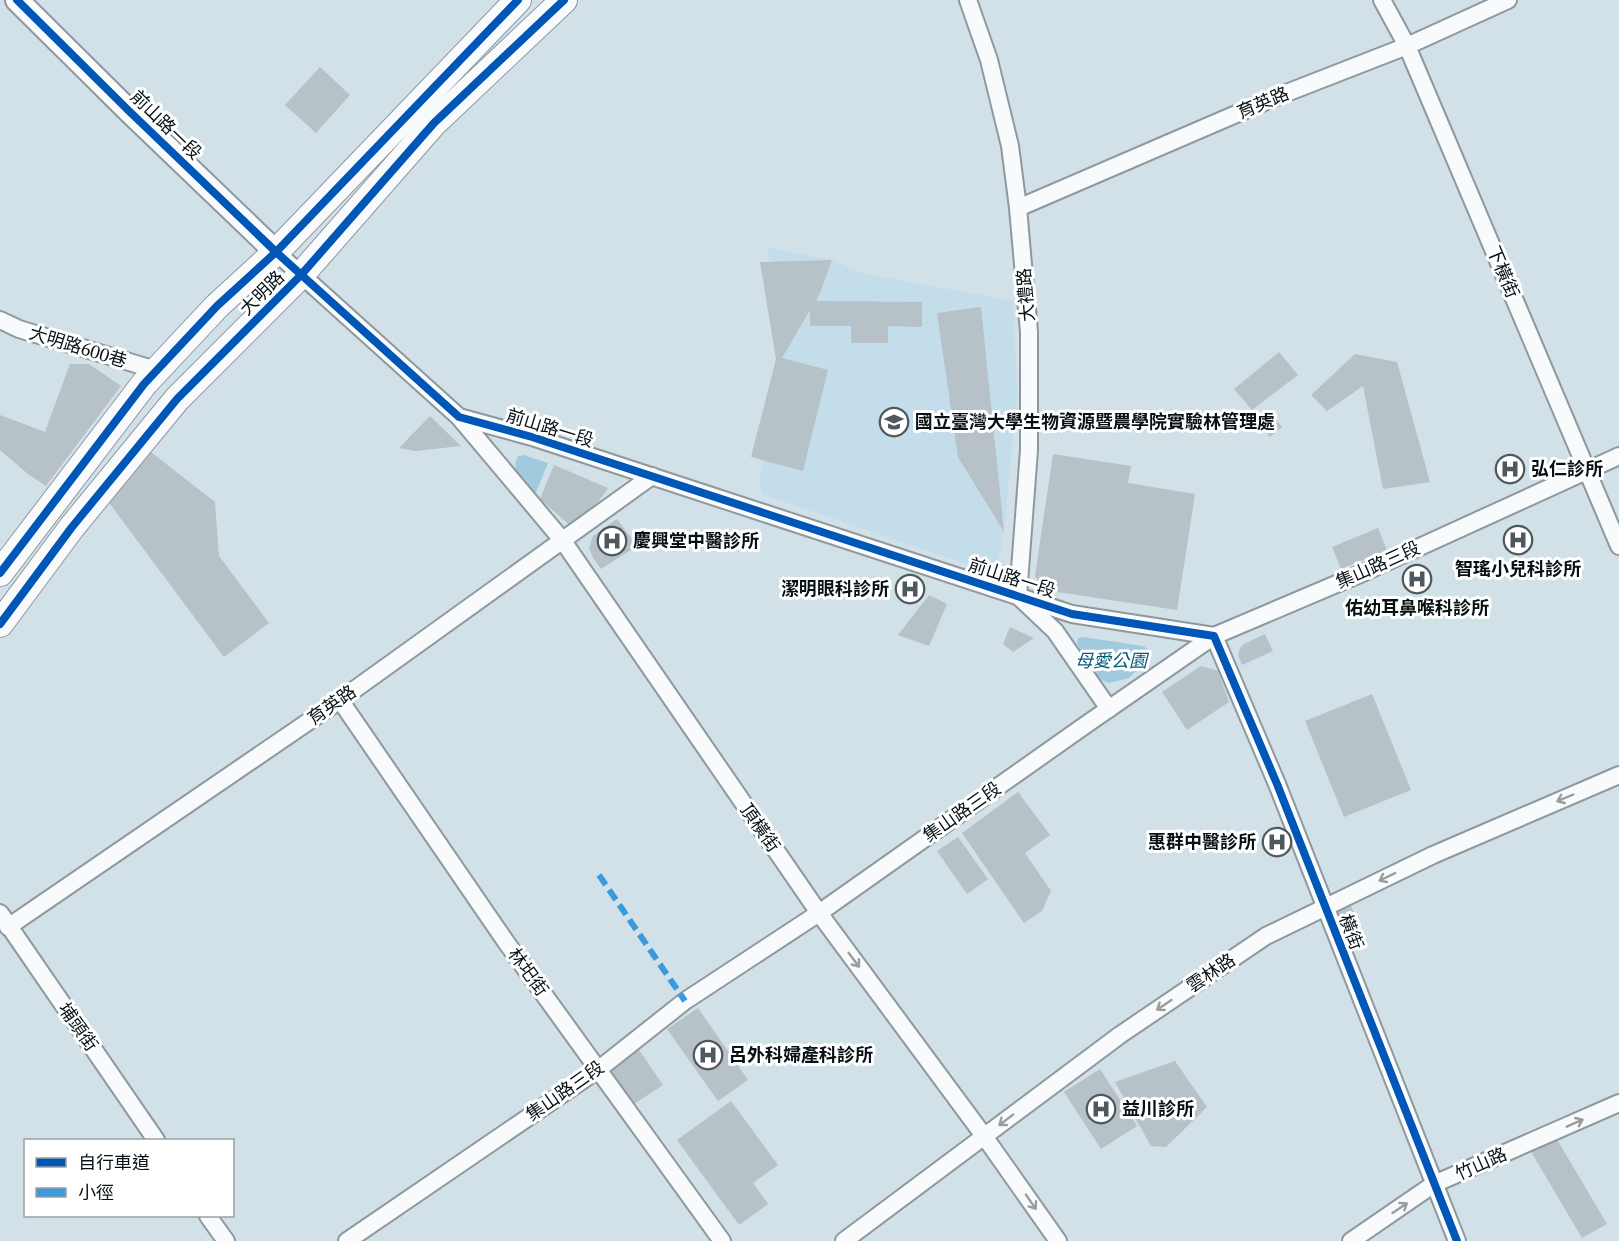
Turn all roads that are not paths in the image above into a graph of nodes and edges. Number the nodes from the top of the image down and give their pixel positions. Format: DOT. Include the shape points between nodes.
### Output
graph roads {
  1 [pos="17,0"];
  2 [pos="518,0"];
  3 [pos="564,0"];
  4 [pos="968,0"];
  5 [pos="1382,0"];
  6 [pos="1508,0"];
  7 [pos="1407,46"];
  8 [pos="1018,208"];
  9 [pos="276,252"];
  10 [pos="301,275"];
  11 [pos="0,320"];
  12 [pos="156,370"];
  13 [pos="459,417"];
  14 [pos="1619,456"];
  15 [pos="1587,470"];
  16 [pos="652,476"];
  17 [pos="563,541"];
  18 [pos="1619,546"];
  19 [pos="0,573"];
  20 [pos="1018,596"];
  21 [pos="0,624"];
  22 [pos="1214,636"];
  23 [pos="340,700"];
  24 [pos="1109,709"];
  25 [pos="1619,775"];
  26 [pos="1326,907"];
  27 [pos="819,913"];
  28 [pos="4,920"];
  29 [pos="599,1069"];
  30 [pos="1619,1103"];
  31 [pos="984,1136"];
  32 [pos="155,1139"];
  33 [pos="1434,1184"];
  34 [pos="209,1217"];
  35 [pos="226,1241"];
  36 [pos="347,1241"];
  37 [pos="722,1241"];
  38 [pos="844,1241"];
  39 [pos="1058,1241"];
  40 [pos="1352,1241"];
  41 [pos="1457,1241"];
  1 -- 9 [label="street, 前山路一段"];
  2 -- 9 [label="main road, 大明路"];
  3 -- 10 [label="main road, 大明路" via="434,123"];
  4 -- 8 [label="street, 大禮路" via="989,60 1008,135"];
  5 -- 7 [label="street, 下橫街"];
  6 -- 7 [label="street, 育英路"];
  7 -- 8 [label="street, 育英路" via="1271,99"];
  7 -- 15 [label="street, 下橫街"];
  8 -- 20 [label="street, 大禮路" via="1029,332 1029,450"];
  9 -- 10 [label="street, 前山路一段"];
  9 -- 12 [label="main road, 大明路"];
  10 -- 13 [label="street, 前山路一段"];
  10 -- 21 [label="main road, 大明路" via="177,399 72,527"];
  11 -- 12 [label="street, 大明路600巷"];
  12 -- 19 [label="main road, 大明路"];
  13 -- 16 [label="street, 前山路一段"];
  13 -- 17 [label="street, 頂橫街"];
  14 -- 15 [label="street, 集山路三段"];
  15 -- 18 [label="street, 下橫街"];
  15 -- 22 [label="street, 集山路三段"];
  16 -- 17 [label="street, 育英路"];
  16 -- 20 [label="street, 前山路一段"];
  17 -- 23 [label="street, 育英路"];
  17 -- 27 [label="street, 頂橫街"];
  20 -- 22 [label="street, 前山路一段" via="1072,614"];
  20 -- 24 [label="street, 前山路一段" via="1054,631"];
  22 -- 24 [label="street, 集山路三段"];
  22 -- 26 [label="street, 橫街"];
  23 -- 28 [label="street, 育英路"];
  23 -- 29 [label="street, 林圯街" via="506,942"];
  24 -- 27 [label="street, 集山路三段"];
  25 -- 26 [label="street, 雲林路, one-way" via="1433,855"];
  26 -- 31 [label="street, 雲林路, one-way" via="1266,936 1120,1035"];
  26 -- 33 [label="street, 橫街"];
  27 -- 29 [label="street, 集山路三段" via="685,1001"];
  27 -- 31 [label="street, 頂橫街, one-way"];
  28 -- 32 [label="street, 埔頭街"];
  29 -- 36 [label="street, 集山路三段"];
  29 -- 37 [label="street, 林圯街"];
  33 -- 30 [label="street, 竹山路, one-way"];
  31 -- 38 [label="street, 雲林路"];
  31 -- 39 [label="street, 頂橫街, one-way"];
  40 -- 33 [label="street, 竹山路, one-way"];
  33 -- 41 [label="street, 橫街"];
  34 -- 35 [label="street"];
}
